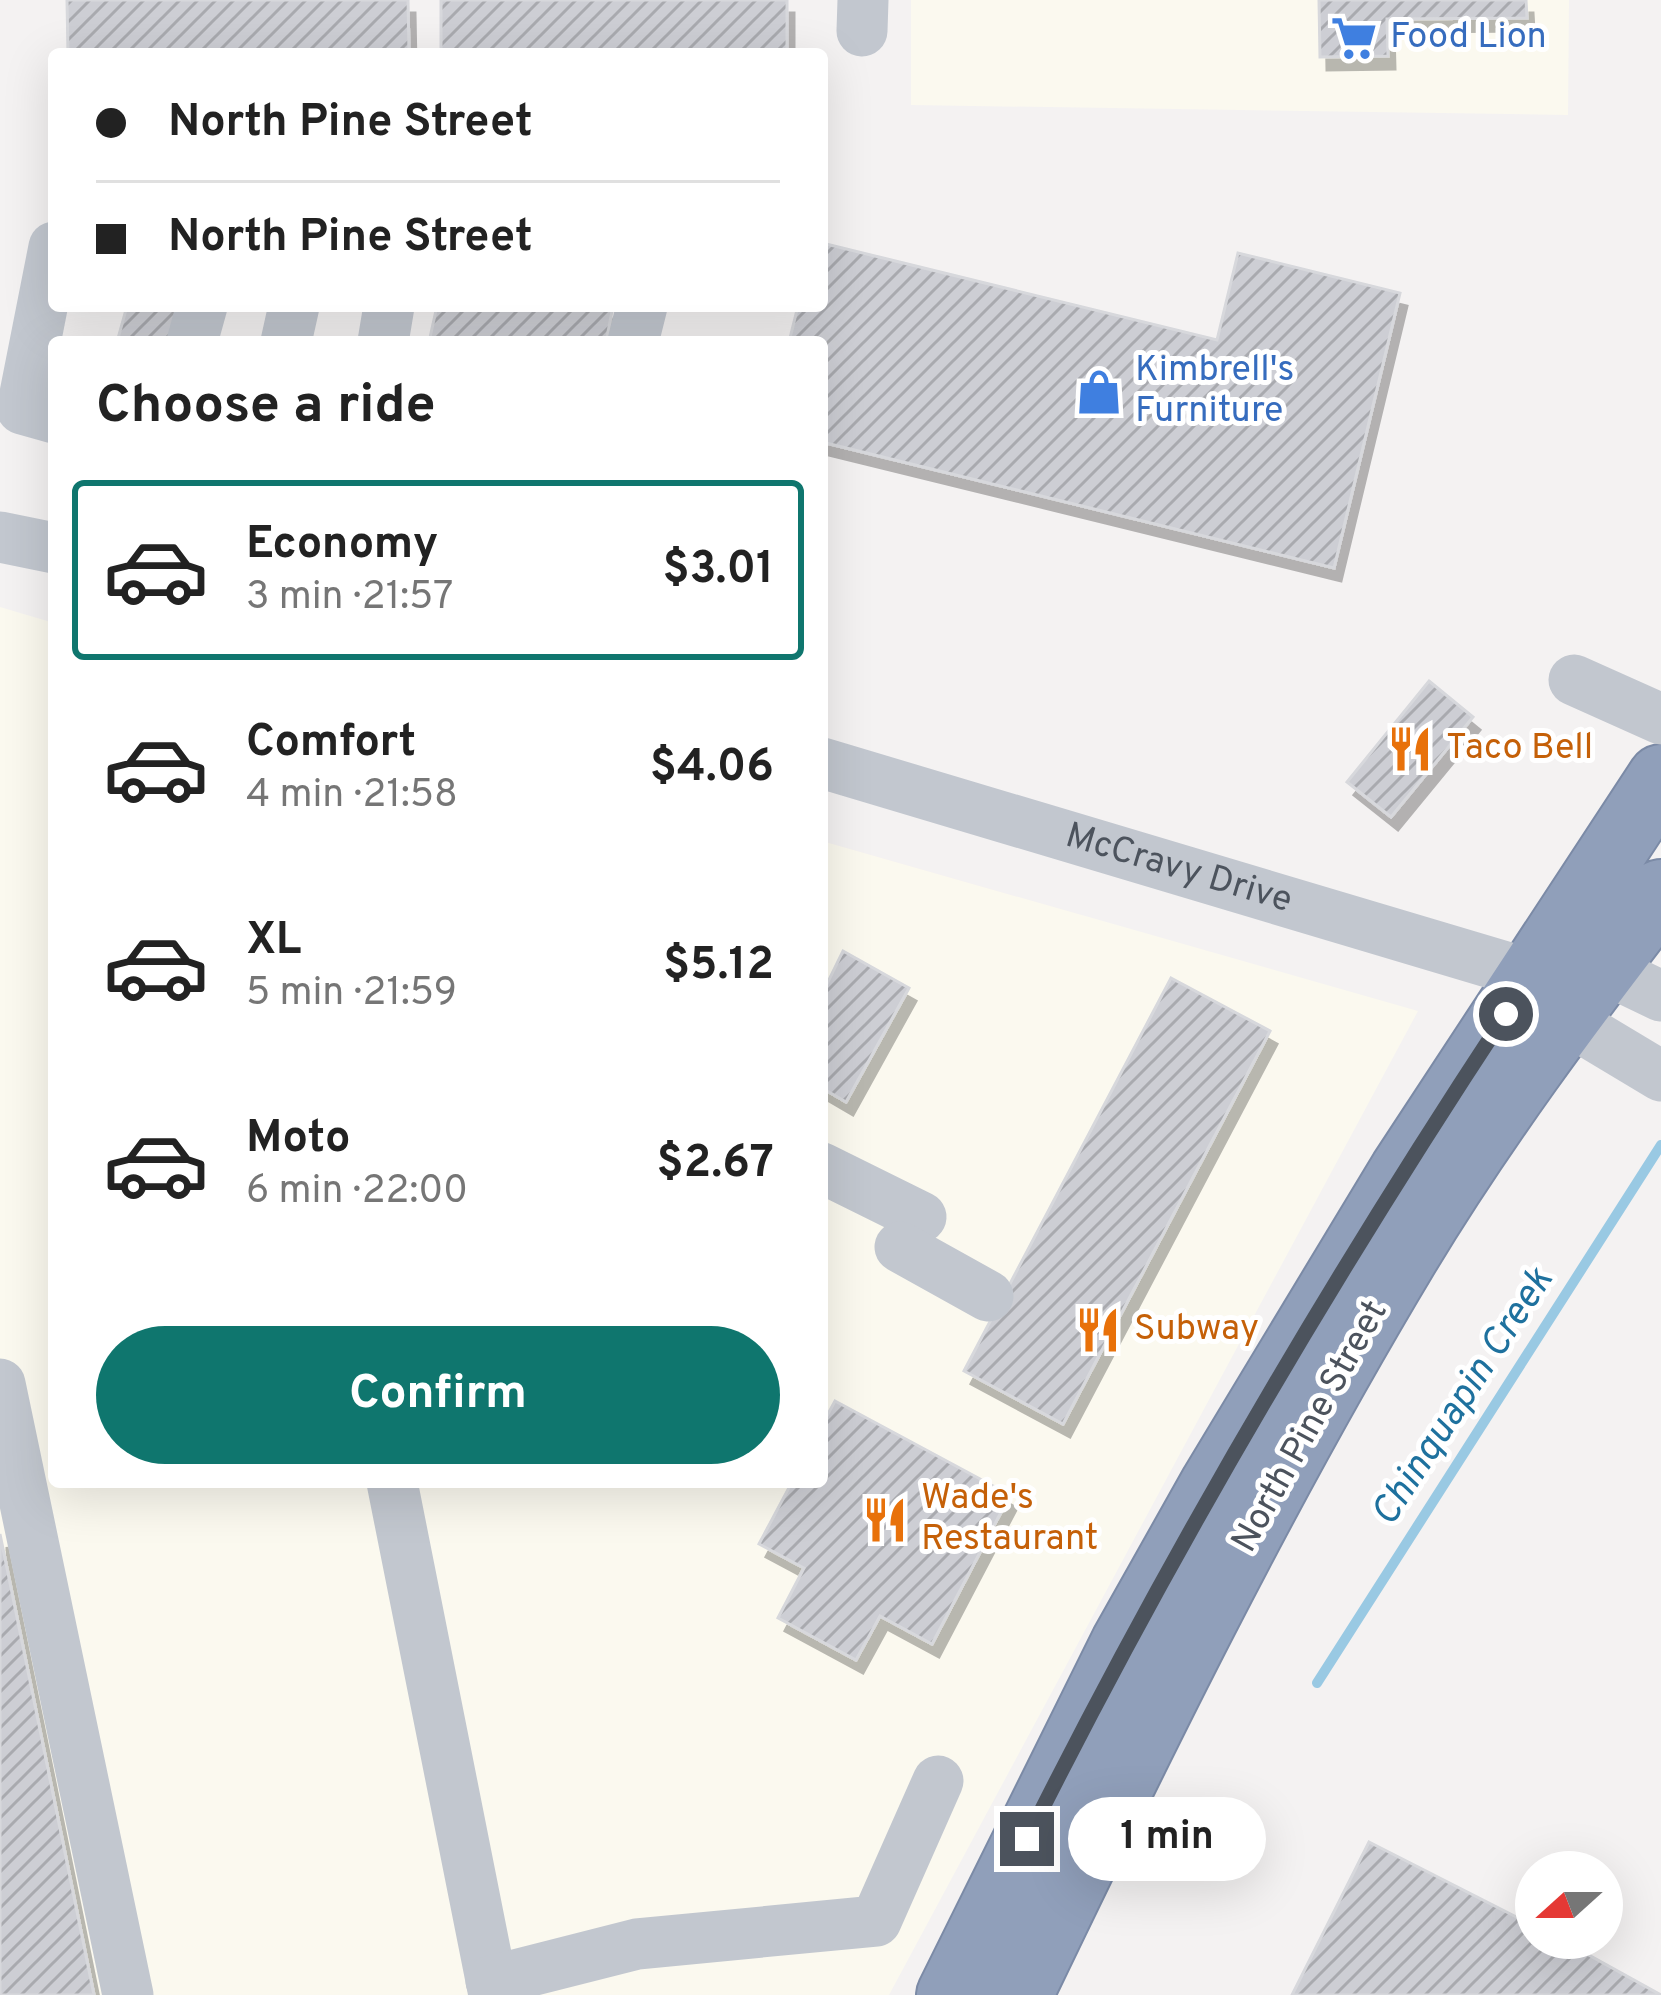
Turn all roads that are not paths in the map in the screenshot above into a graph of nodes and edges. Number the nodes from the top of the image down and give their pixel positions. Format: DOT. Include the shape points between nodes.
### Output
graph roads {
  1 [pos="48,278"];
  2 [pos="48,416"];
  3 [pos="0,537"];
  4 [pos="48,547"];
  5 [pos="1574,680"];
  6 [pos="1661,719"];
  7 [pos="828,765"];
  8 [pos="1661,778"];
  9 [pos="1661,893"];
  10 [pos="1567,987"];
  11 [pos="1661,995"];
  12 [pos="1661,1076"];
  13 [pos="828,1172"];
  14 [pos="988,1296"];
  15 [pos="0,1384"];
  16 [pos="393,1488"];
  17 [pos="938,1781"];
  18 [pos="506,1990"];
  19 [pos="128,1995"];
  20 [pos="950,1995"];
  21 [pos="1019,1995"];
  1 -- 2 [label="street" via="22,410"];
  3 -- 4 [label="street"];
  5 -- 6 [label="street"];
  7 -- 10 [label="street, McCravy Drive"];
  8 -- 10 [label="highway, North Pine Street"];
  9 -- 10 [label="highway, North Pine Street"];
  10 -- 11 [label="street"];
  10 -- 12 [label="street"];
  10 -- 20 [label="highway, North Pine Street" via="1403,1171 1124,1644"];
  10 -- 21 [label="highway, North Pine Street" via="1394,1276 1154,1714"];
  13 -- 14 [label="street"];
  15 -- 19 [label="street"];
  16 -- 18 [label="street"];
  17 -- 18 [label="street" via="877,1921 638,1944"];
}
